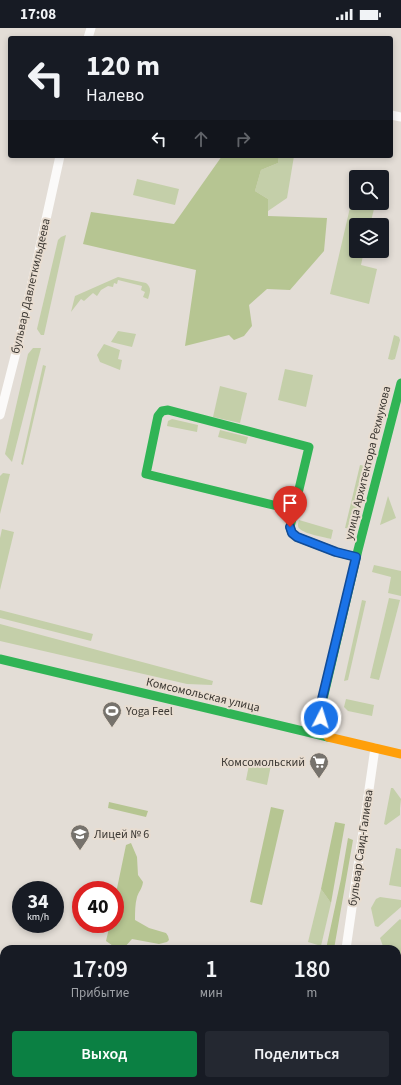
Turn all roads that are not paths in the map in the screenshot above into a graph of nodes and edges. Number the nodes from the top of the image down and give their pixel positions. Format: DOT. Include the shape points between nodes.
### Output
graph roads {
  1 [pos="60,158"];
  2 [pos="401,382"];
  3 [pos="0,415"];
  4 [pos="294,510"];
  5 [pos="356,557"];
  6 [pos="0,659"];
  7 [pos="325,736"];
  8 [pos="375,748"];
  9 [pos="401,754"];
  10 [pos="347,945"];
  1 -- 3 [label="street, бульвар Давлеткильдеева"];
  2 -- 5 [label="street, улица Архитектора Рехмукова"];
  4 -- 4 [label="street" via="146,474 158,416 162,411 168,410 309,447"];
  4 -- 5 [label="street" via="290,527 297,537"];
  5 -- 7 [label="street, улица Архитектора Рехмукова" via="322,699 321,718"];
  6 -- 7 [label="street, Комсомольская улица"];
  7 -- 8 [label="street, Комсомольская улица"];
  8 -- 9 [label="street, Комсомольская улица"];
  8 -- 10 [label="street, бульвар Саид-Галиева"];
}
